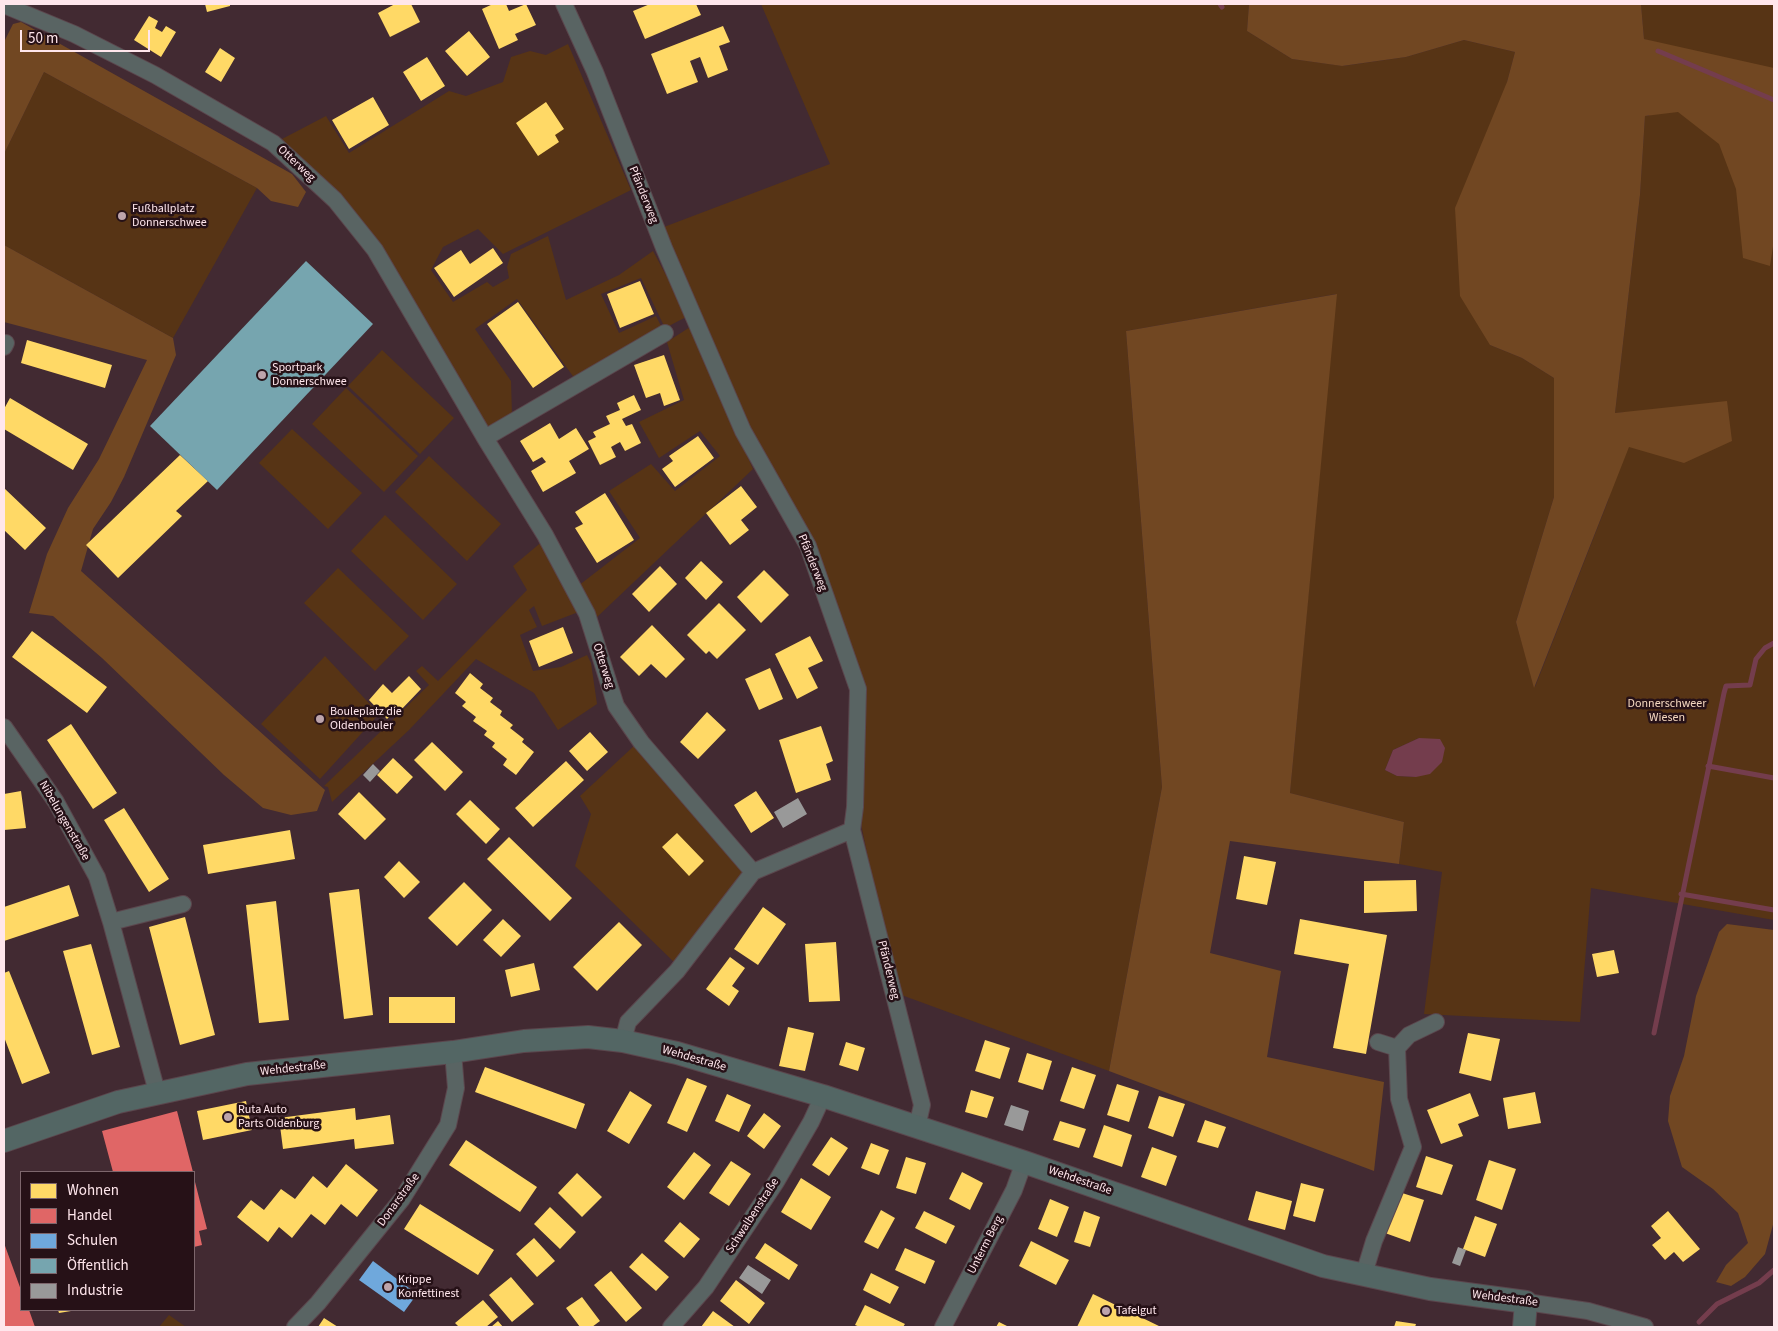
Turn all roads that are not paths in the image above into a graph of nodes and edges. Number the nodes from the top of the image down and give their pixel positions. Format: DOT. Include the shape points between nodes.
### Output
graph roads {
  1 [pos="564,4"];
  2 [pos="4,5"];
  3 [pos="665,333"];
  4 [pos="485,438"];
  5 [pos="4,727"];
  6 [pos="852,830"];
  7 [pos="753,872"];
  8 [pos="183,904"];
  9 [pos="112,922"];
  10 [pos="1436,1022"];
  11 [pos="623,1041"];
  12 [pos="1378,1042"];
  13 [pos="1397,1048"];
  14 [pos="453,1052"];
  15 [pos="157,1092"];
  16 [pos="822,1096"];
  17 [pos="917,1128"];
  18 [pos="4,1141"];
  19 [pos="1024,1162"];
  20 [pos="1364,1274"];
  21 [pos="1526,1302"];
  22 [pos="295,1327"];
  23 [pos="671,1327"];
  24 [pos="943,1327"];
  25 [pos="1524,1327"];
  26 [pos="1645,1327"];
  1 -- 6 [label="street, Pfänderweg" via="743,431 808,546 858,689"];
  2 -- 4 [label="street, Otterweg" via="74,34 155,75 273,143 335,200 375,250"];
  3 -- 4 [label="street"];
  4 -- 7 [label="street, Otterweg" via="545,535 587,614 616,706 641,742"];
  5 -- 9 [label="street, Nibelungenstraße" via="56,802 97,877"];
  6 -- 7 [label="street"];
  6 -- 17 [label="street, Pfänderweg" via="922,1105"];
  7 -- 11 [label="street" via="677,971 628,1022"];
  8 -- 9 [label="street"];
  9 -- 15 [label="street, Nibelungenstraße"];
  10 -- 13 [label="street" via="1409,1035"];
  11 -- 14 [label="street, Wehdestraße" via="578,1038 524,1041"];
  11 -- 16 [label="street, Wehdestraße" via="677,1053"];
  12 -- 13 [label="street"];
  13 -- 20 [label="street" via="1399,1099 1413,1147 1374,1241"];
  14 -- 15 [label="street, Wehdestraße" via="247,1074"];
  14 -- 22 [label="street, Donarstraße" via="456,1088 448,1125 402,1199"];
  15 -- 18 [label="street, Wehdestraße"];
  16 -- 17 [label="street, Wehdestraße"];
  16 -- 23 [label="street, Schwalbenstraße" via="812,1122 776,1182 706,1287"];
  17 -- 19 [label="street, Wehdestraße"];
  19 -- 20 [label="street, Wehdestraße" via="1323,1266"];
  19 -- 24 [label="street, Unterm Berg" via="1014,1190"];
  20 -- 21 [label="street, Wehdestraße" via="1430,1289"];
  21 -- 25 [label="street"];
  21 -- 26 [label="street, Wehdestraße" via="1588,1311"];
}
